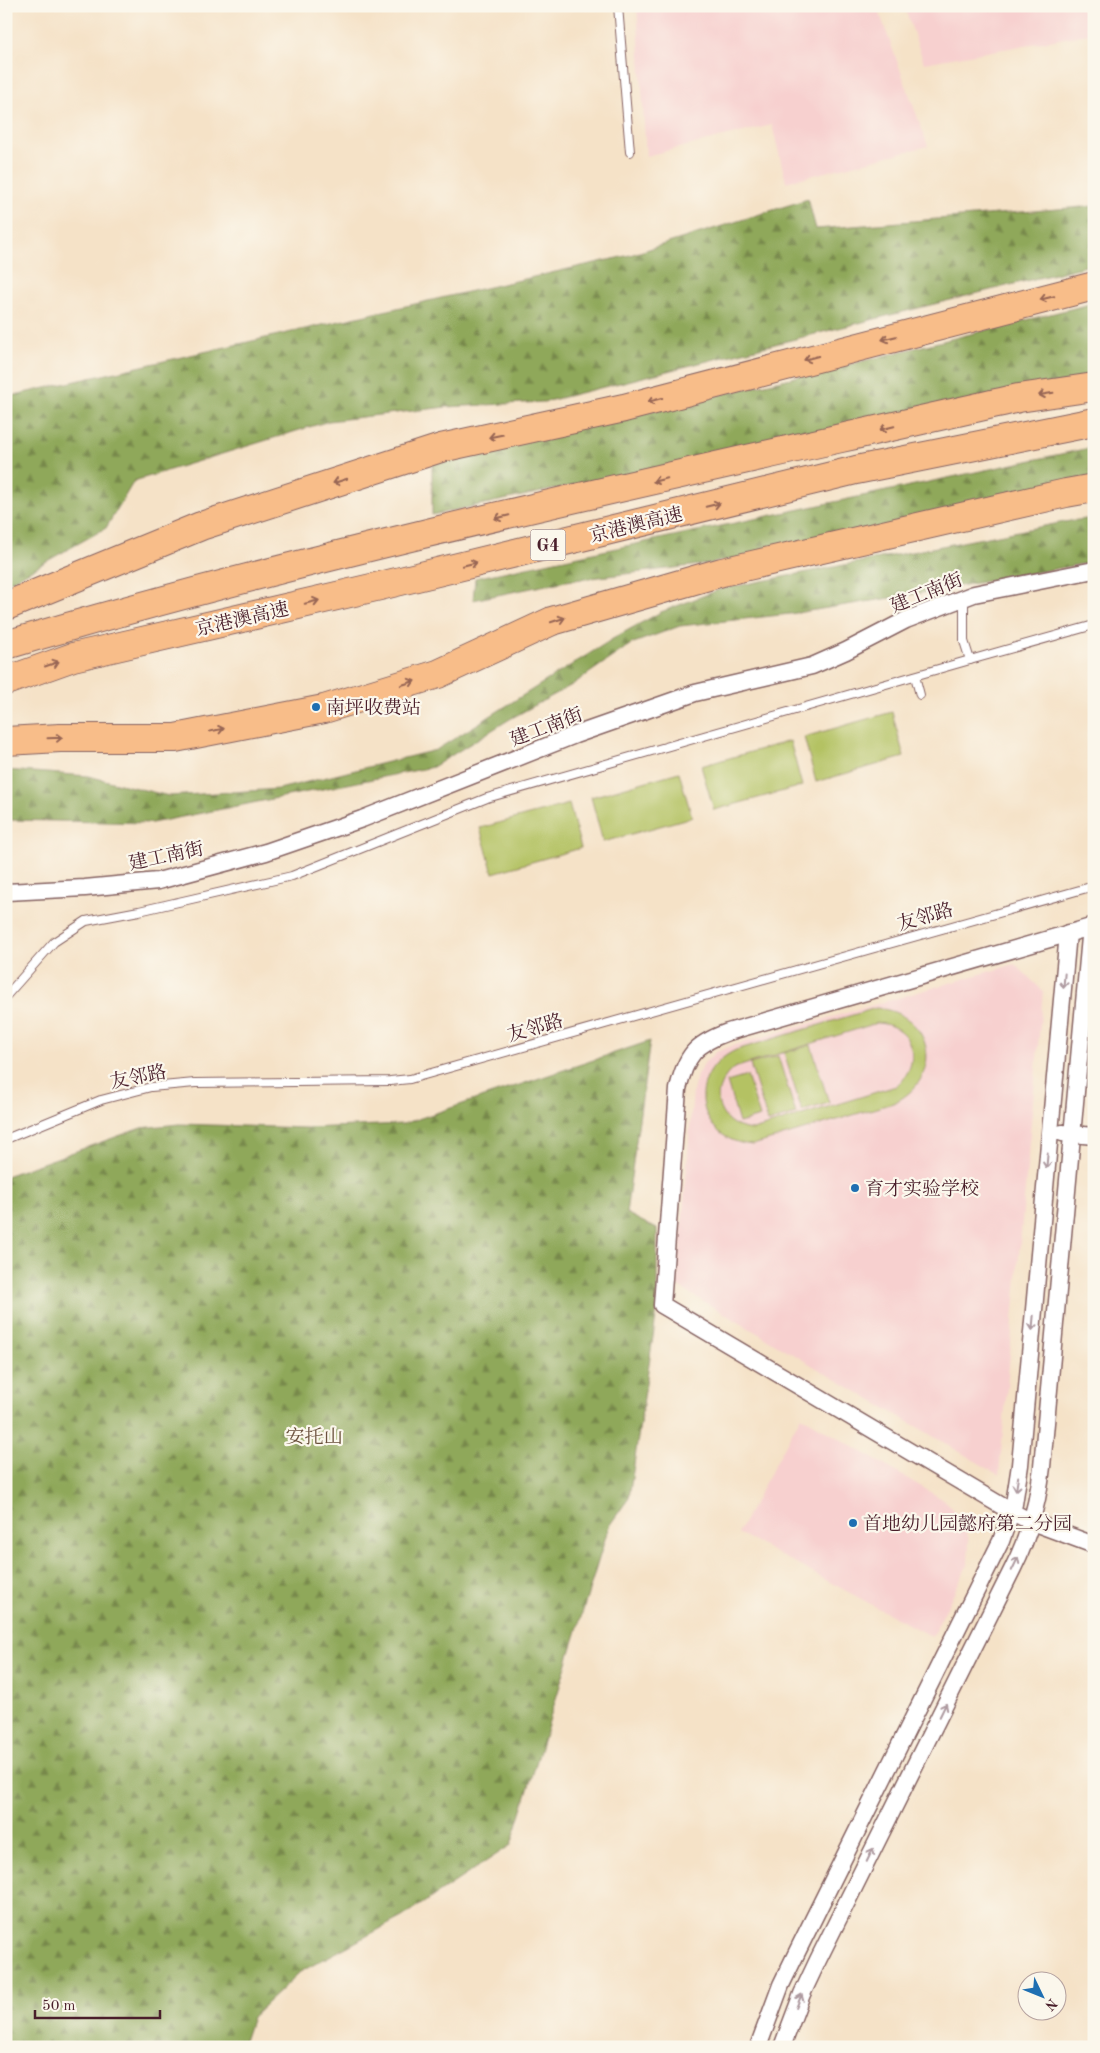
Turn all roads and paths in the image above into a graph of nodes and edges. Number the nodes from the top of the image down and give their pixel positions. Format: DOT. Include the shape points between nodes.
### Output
graph roads {
  1 [pos="618,6"];
  2 [pos="630,152"];
  3 [pos="1094,286"];
  4 [pos="1094,386"];
  5 [pos="1094,422"];
  6 [pos="1094,488"];
  7 [pos="1094,570"];
  8 [pos="964,598"];
  9 [pos="6,606"];
  10 [pos="1094,625"];
  11 [pos="6,645"];
  12 [pos="970,660"];
  13 [pos="915,676"];
  14 [pos="6,681"];
  15 [pos="920,695"];
  16 [pos="6,741"];
  17 [pos="1094,886"];
  18 [pos="6,892"];
  19 [pos="1092,926"];
  20 [pos="1068,933"];
  21 [pos="6,996"];
  22 [pos="1050,1132"];
  23 [pos="1072,1134"];
  24 [pos="1094,1136"];
  25 [pos="6,1139"];
  26 [pos="1012,1512"];
  27 [pos="1032,1522"];
  28 [pos="1094,1545"];
  29 [pos="758,2047"];
  30 [pos="782,2047"];
  1 -- 2 [label="lane"];
  3 -- 9 [label="highway, one-way" via="624,408 441,448 201,526"];
  4 -- 11 [label="highway, 京港澳高速 / G4, one-way" via="1019,398 370,548"];
  14 -- 5 [label="highway, 京港澳高速 / G4, one-way" via="74,657 856,470"];
  16 -- 6 [label="highway, one-way" via="175,738 324,709 438,674 552,621 722,572"];
  7 -- 8 [label="street, 建工南街"];
  8 -- 12 [label="lane" via="964,641"];
  8 -- 18 [label="street, 建工南街" via="906,620 812,666 694,693 266,852 158,881"];
  10 -- 12 [label="lane"];
  12 -- 13 [label="lane"];
  13 -- 15 [label="lane"];
  13 -- 21 [label="lane" via="487,798 292,876 86,921 54,942"];
  17 -- 25 [label="lane, 友邻路" via="410,1079 195,1083 151,1087 101,1100"];
  19 -- 20 [label="street"];
  19 -- 23 [label="street"];
  20 -- 22 [label="street, one-way"];
  20 -- 26 [label="street" via="708,1039 693,1052 683,1069 678,1089 662,1305"];
  22 -- 23 [label="street"];
  22 -- 26 [label="street, one-way" via="1020,1465"];
  23 -- 24 [label="street"];
  23 -- 27 [label="street" via="1042,1467"];
  26 -- 27 [label="street"];
  26 -- 29 [label="street" via="1002,1541 798,1950"];
  27 -- 28 [label="street"];
  30 -- 27 [label="street, one-way" via="818,1960 1022,1550"];
}
